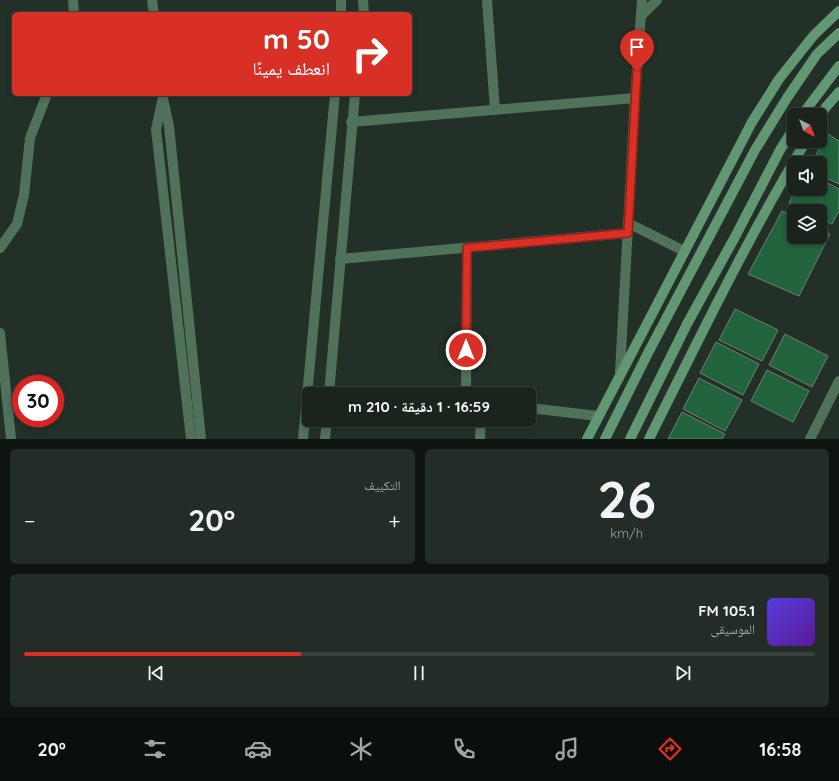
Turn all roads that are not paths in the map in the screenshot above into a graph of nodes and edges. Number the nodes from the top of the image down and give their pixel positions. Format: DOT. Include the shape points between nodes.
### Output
graph roads {
  1 [pos="73,0"];
  2 [pos="152,0"];
  3 [pos="342,0"];
  4 [pos="363,0"];
  5 [pos="487,0"];
  6 [pos="642,0"];
  7 [pos="657,0"];
  8 [pos="839,11"];
  9 [pos="74,12"];
  10 [pos="154,12"];
  11 [pos="341,12"];
  12 [pos="364,12"];
  13 [pos="640,16"];
  14 [pos="839,33"];
  15 [pos="839,66"];
  16 [pos="839,92"];
  17 [pos="46,96"];
  18 [pos="335,96"];
  19 [pos="355,96"];
  20 [pos="162,97"];
  21 [pos="635,98"];
  22 [pos="807,108"];
  23 [pos="825,108"];
  24 [pos="495,110"];
  25 [pos="352,122"];
  26 [pos="787,139"];
  27 [pos="802,148"];
  28 [pos="628,228"];
  29 [pos="0,248"];
  30 [pos="467,248"];
  31 [pos="684,251"];
  32 [pos="340,259"];
  33 [pos="0,333"];
  34 [pos="620,372"];
  35 [pos="839,381"];
  36 [pos="330,387"];
  37 [pos="466,387"];
  38 [pos="536,409"];
  39 [pos="598,416"];
  40 [pos="326,427"];
  41 [pos="481,427"];
  42 [pos="11,439"];
  43 [pos="191,439"];
  44 [pos="201,439"];
  45 [pos="303,439"];
  46 [pos="325,439"];
  47 [pos="480,439"];
  48 [pos="587,439"];
  49 [pos="605,439"];
  50 [pos="630,439"];
  51 [pos="649,439"];
  52 [pos="810,439"];
  1 -- 9 [label="street"];
  2 -- 10 [label="street"];
  3 -- 11 [label="street"];
  4 -- 12 [label="street"];
  5 -- 24 [label="street"];
  6 -- 13 [label="street"];
  7 -- 13 [label="street"];
  8 -- 31 [label="main road" via="814,35 779,79 752,122"];
  13 -- 21 [label="street"];
  14 -- 49 [label="main road" via="817,54 755,150"];
  15 -- 22 [label="main road"];
  16 -- 23 [label="main road"];
  17 -- 29 [label="street" via="30,138 24,195 17,224"];
  18 -- 45 [label="street"];
  19 -- 25 [label="street"];
  20 -- 43 [label="street" via="156,129"];
  20 -- 44 [label="street" via="169,126"];
  21 -- 24 [label="street"];
  21 -- 28 [label="street"];
  24 -- 25 [label="street"];
  25 -- 32 [label="street"];
  26 -- 50 [label="main road"];
  27 -- 51 [label="main road" via="711,315"];
  28 -- 30 [label="street"];
  28 -- 31 [label="street"];
  28 -- 34 [label="street"];
  30 -- 32 [label="street"];
  30 -- 37 [label="street"];
  31 -- 34 [label="main road"];
  32 -- 36 [label="street"];
  33 -- 42 [label="street"];
  34 -- 39 [label="main road"];
  35 -- 52 [label="street"];
  38 -- 39 [label="street"];
  39 -- 48 [label="main road"];
  40 -- 46 [label="street"];
  41 -- 47 [label="street"];
}
